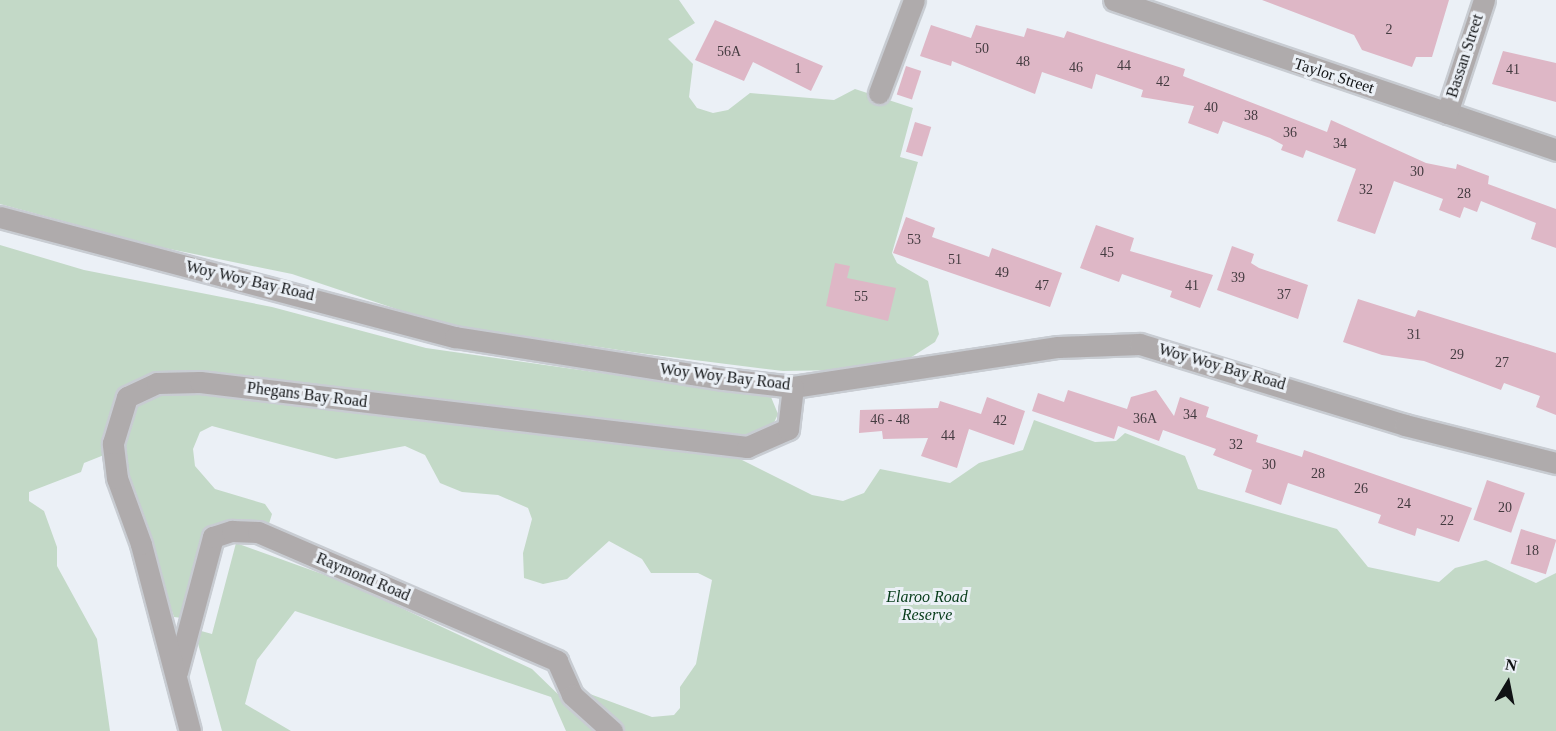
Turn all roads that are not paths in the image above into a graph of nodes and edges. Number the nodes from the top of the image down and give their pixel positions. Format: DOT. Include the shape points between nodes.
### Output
graph roads {
  1 [pos="914,0"];
  2 [pos="1114,0"];
  3 [pos="1484,0"];
  4 [pos="879,93"];
  5 [pos="1446,113"];
  6 [pos="1556,150"];
  7 [pos="0,217"];
  8 [pos="793,387"];
  9 [pos="1556,463"];
  10 [pos="176,675"];
  11 [pos="190,731"];
  12 [pos="612,731"];
  1 -- 4 [label="street"];
  2 -- 5 [label="street, Taylor Street"];
  3 -- 5 [label="street, Bassan Street"];
  5 -- 6 [label="street, Taylor Street"];
  7 -- 8 [label="street, Woy Woy Bay Road" via="455,337"];
  8 -- 9 [label="street, Woy Woy Bay Road" via="1058,347 1140,344 1405,425"];
  8 -- 10 [label="street, Phegans Bay Road" via="788,429 747,447 200,382 157,383 127,397 113,443 117,478"];
  10 -- 11 [label="street, Phegans Bay Road"];
  10 -- 12 [label="street, Raymond Road" via="213,537 232,531 258,532 557,660 572,695"];
}
